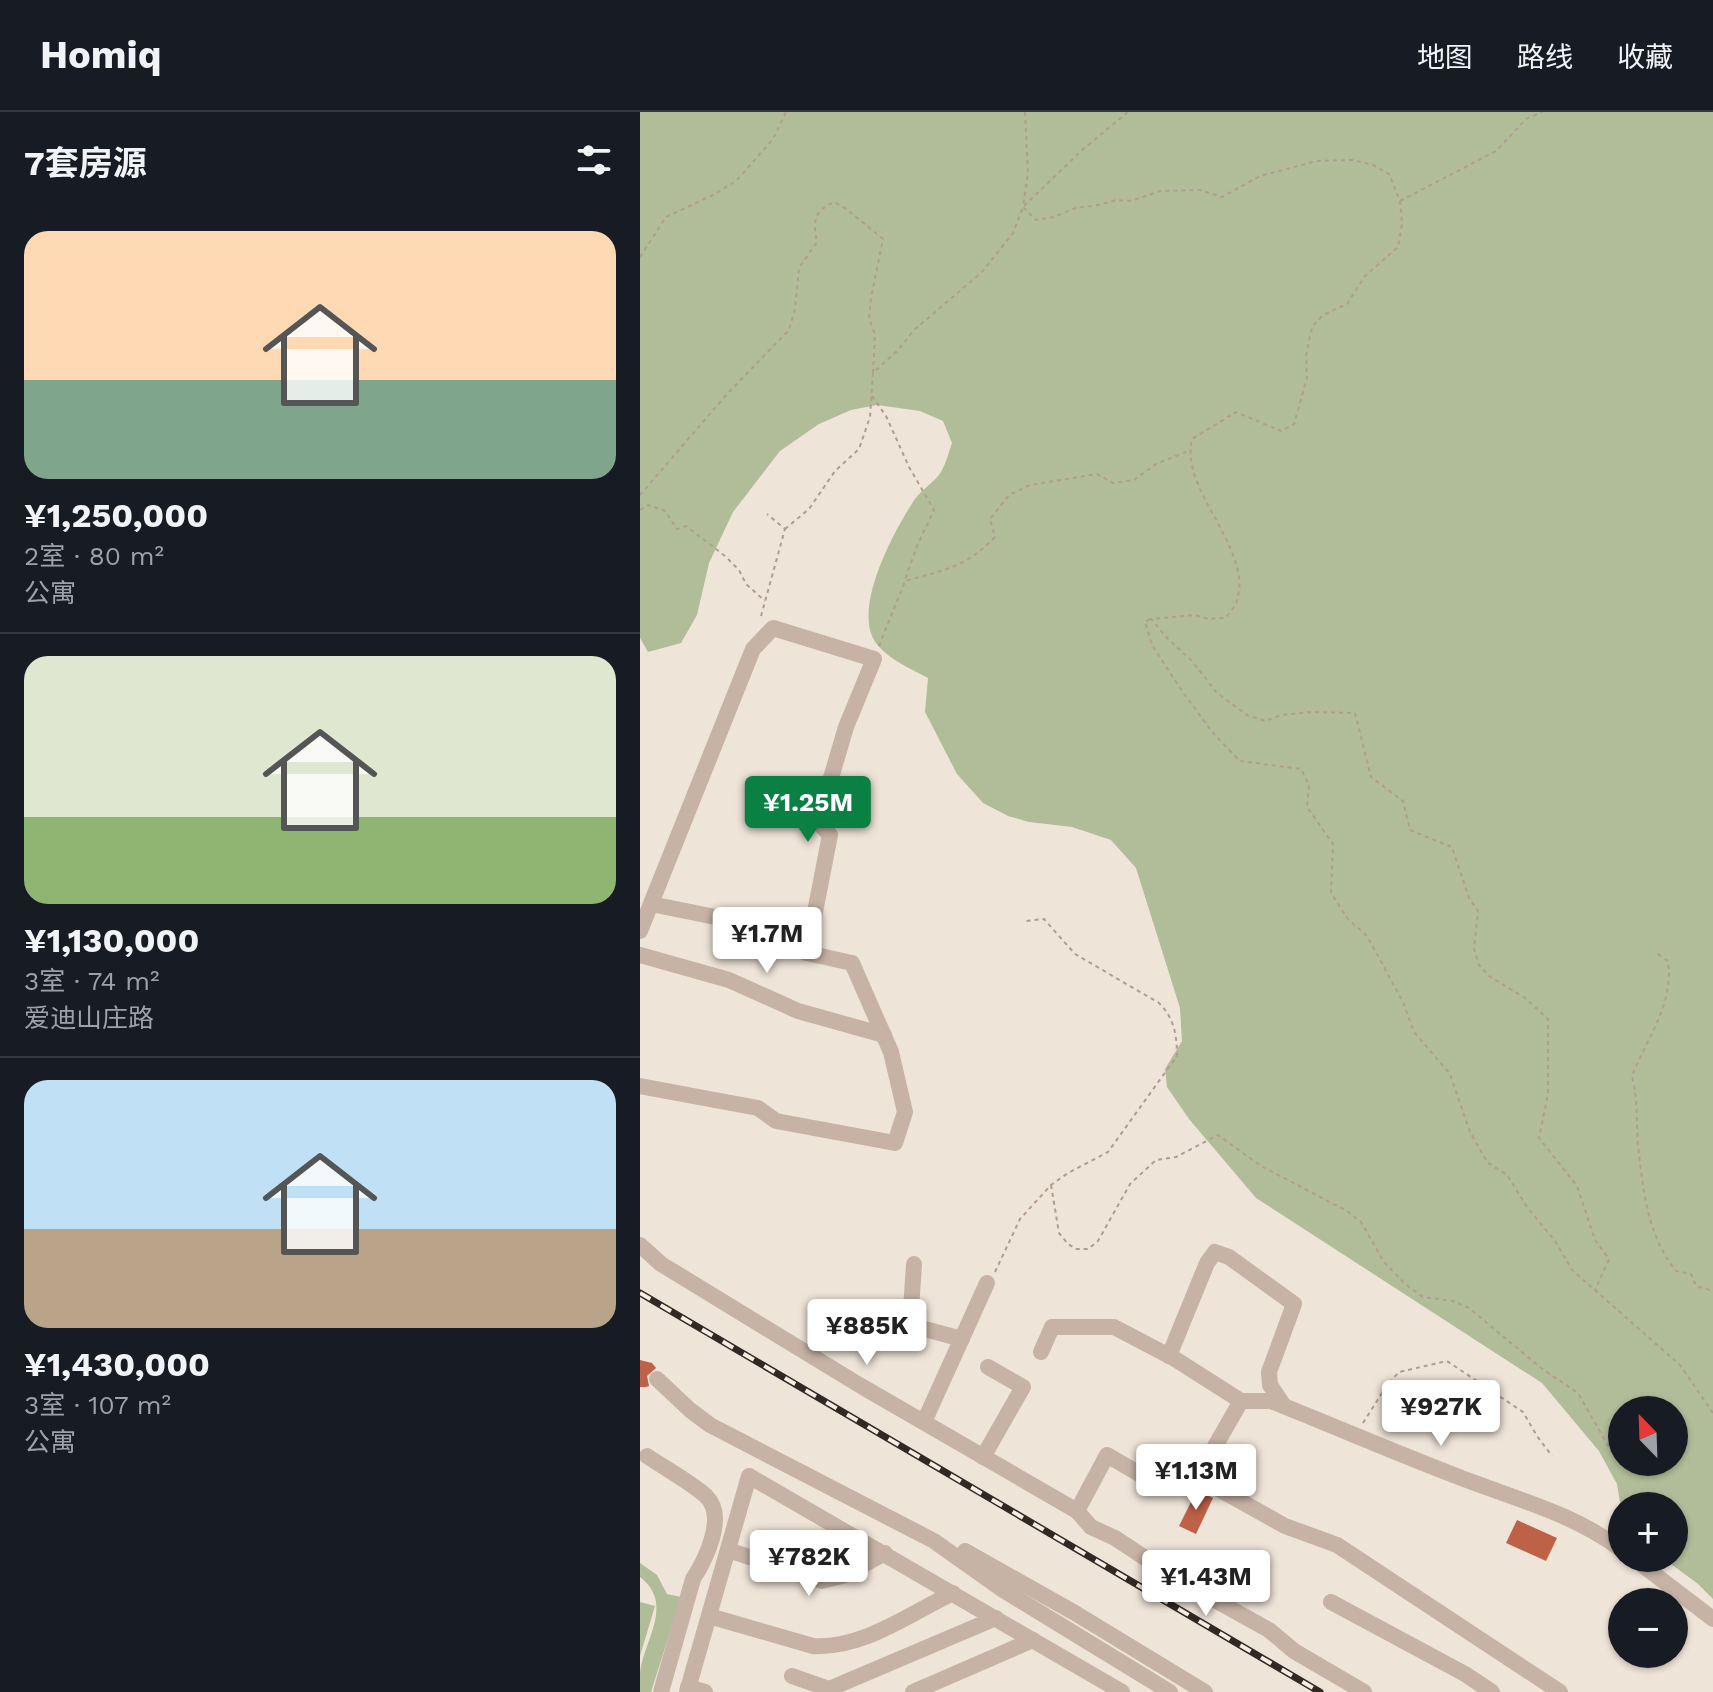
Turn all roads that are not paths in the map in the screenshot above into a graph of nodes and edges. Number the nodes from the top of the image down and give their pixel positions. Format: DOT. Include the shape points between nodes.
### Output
graph roads {
  1 [pos="651,904"];
  2 [pos="640,931"];
  3 [pos="807,953"];
  4 [pos="640,955"];
  5 [pos="884,1035"];
  6 [pos="640,1086"];
  7 [pos="640,1245"];
  8 [pos="914,1264"];
  9 [pos="987,1283"];
  10 [pos="962,1339"];
  11 [pos="1041,1352"];
  12 [pos="1169,1356"];
  13 [pos="988,1367"];
  14 [pos="657,1379"];
  15 [pos="1241,1401"];
  16 [pos="1284,1406"];
  17 [pos="924,1422"];
  18 [pos="647,1456"];
  19 [pos="983,1457"];
  20 [pos="1190,1473"];
  21 [pos="1077,1511"];
  22 [pos="1608,1539"];
  23 [pos="934,1541"];
  24 [pos="728,1550"];
  25 [pos="885,1553"];
  26 [pos="1651,1572"];
  27 [pos="953,1593"];
  28 [pos="1331,1602"];
  29 [pos="709,1616"];
  30 [pos="996,1618"];
  31 [pos="1713,1619"];
  32 [pos="1033,1640"];
  33 [pos="792,1676"];
  34 [pos="693,1690"];
  35 [pos="1115,1691"];
  36 [pos="661,1692"];
  37 [pos="913,1692"];
  38 [pos="1170,1692"];
  39 [pos="1205,1692"];
  40 [pos="1364,1692"];
  41 [pos="1492,1692"];
  42 [pos="1560,1692"];
  1 -- 2 [label="street"];
  1 -- 3 [label="street" via="745,923"];
  1 -- 3 [label="street" via="753,649 773,628 874,659 846,727 818,822 830,835"];
  3 -- 5 [label="street" via="852,963"];
  4 -- 5 [label="street"];
  5 -- 6 [label="street" via="905,1112 895,1143 776,1121 758,1108"];
  7 -- 17 [label="street" via="661,1264"];
  8 -- 10 [label="street" via="910,1325"];
  9 -- 10 [label="street"];
  10 -- 17 [label="street"];
  11 -- 12 [label="street" via="1052,1327 1087,1326 1114,1327"];
  12 -- 15 [label="street"];
  12 -- 16 [label="street" via="1207,1263 1215,1252 1229,1257 1294,1304 1269,1372 1270,1385"];
  13 -- 19 [label="street" via="1023,1387"];
  14 -- 23 [label="street" via="710,1425"];
  15 -- 16 [label="street"];
  15 -- 20 [label="street" via="1202,1469"];
  16 -- 22 [label="street" via="1545,1507"];
  17 -- 19 [label="street"];
  18 -- 36 [label="street" via="708,1498 714,1511 714,1528 693,1579"];
  19 -- 21 [label="street"];
  20 -- 21 [label="street" via="1167,1482 1143,1476 1107,1455"];
  20 -- 42 [label="street" via="1285,1526 1337,1545"];
  21 -- 40 [label="street" via="1091,1527"];
  23 -- 38 [label="street" via="1003,1590"];
  23 -- 39 [label="street" via="955,1545"];
  24 -- 25 [label="street" via="822,1581"];
  24 -- 25 [label="street" via="749,1476"];
  24 -- 29 [label="street"];
  25 -- 27 [label="street"];
  26 -- 31 [label="street"];
  27 -- 29 [label="street" via="853,1643 829,1647"];
  27 -- 30 [label="street"];
  28 -- 41 [label="street"];
  29 -- 34 [label="street"];
  30 -- 32 [label="street"];
  30 -- 33 [label="street" via="829,1689"];
  32 -- 35 [label="street"];
  32 -- 37 [label="street"];
}
